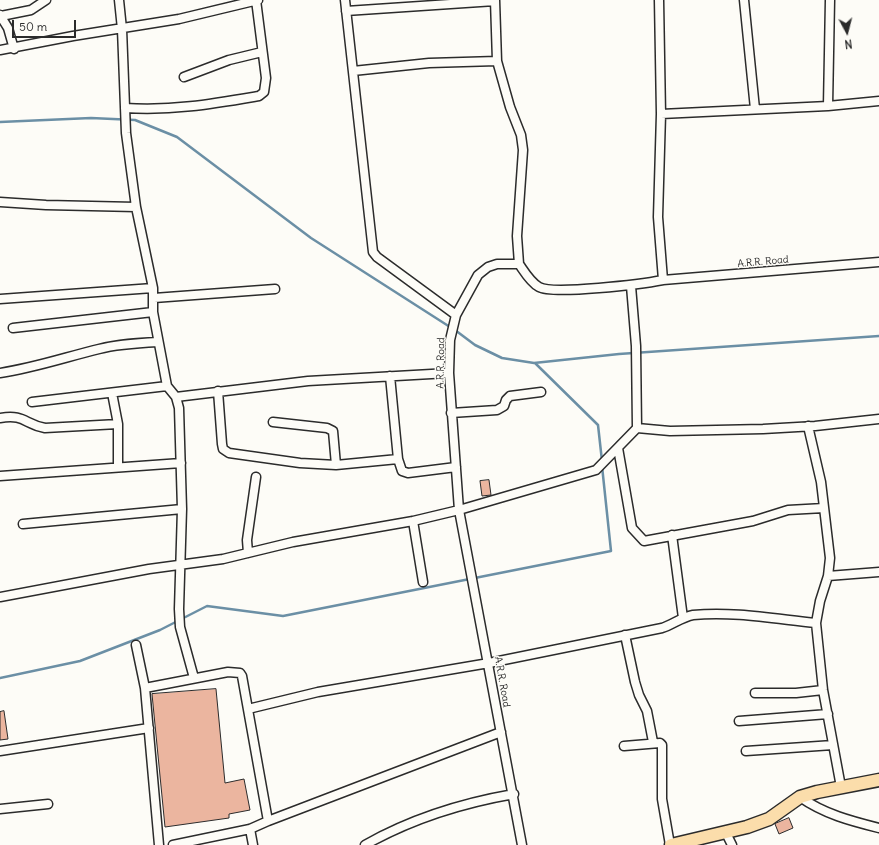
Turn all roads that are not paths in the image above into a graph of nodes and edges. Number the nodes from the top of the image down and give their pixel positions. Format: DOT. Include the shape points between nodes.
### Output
graph roads {
  1 [pos="46,0"];
  2 [pos="118,0"];
  3 [pos="257,0"];
  4 [pos="345,0"];
  5 [pos="495,0"];
  6 [pos="659,0"];
  7 [pos="744,0"];
  8 [pos="830,0"];
  9 [pos="346,11"];
  10 [pos="0,16"];
  11 [pos="122,28"];
  12 [pos="14,49"];
  13 [pos="0,50"];
  14 [pos="262,52"];
  15 [pos="497,61"];
  16 [pos="353,71"];
  17 [pos="184,77"];
  18 [pos="879,101"];
  19 [pos="828,106"];
  20 [pos="756,109"];
  21 [pos="125,111"];
  22 [pos="661,114"];
  23 [pos="0,202"];
  24 [pos="136,207"];
  25 [pos="879,262"];
  26 [pos="519,264"];
  27 [pos="663,280"];
  28 [pos="631,286"];
  29 [pos="153,288"];
  30 [pos="275,289"];
  31 [pos="154,298"];
  32 [pos="0,299"];
  33 [pos="153,312"];
  34 [pos="455,318"];
  35 [pos="13,328"];
  36 [pos="158,342"];
  37 [pos="449,372"];
  38 [pos="0,373"];
  39 [pos="390,376"];
  40 [pos="166,386"];
  41 [pos="218,392"];
  42 [pos="541,392"];
  43 [pos="112,393"];
  44 [pos="176,397"];
  45 [pos="32,402"];
  46 [pos="451,414"];
  47 [pos="0,418"];
  48 [pos="879,419"];
  49 [pos="273,422"];
  50 [pos="118,424"];
  51 [pos="808,426"];
  52 [pos="637,428"];
  53 [pos="618,448"];
  54 [pos="398,459"];
  55 [pos="181,463"];
  56 [pos="336,465"];
  57 [pos="118,466"];
  58 [pos="456,467"];
  59 [pos="0,476"];
  60 [pos="256,477"];
  61 [pos="824,508"];
  62 [pos="182,509"];
  63 [pos="459,510"];
  64 [pos="414,521"];
  65 [pos="23,524"];
  66 [pos="672,535"];
  67 [pos="248,553"];
  68 [pos="181,565"];
  69 [pos="879,572"];
  70 [pos="828,576"];
  71 [pos="423,582"];
  72 [pos="0,597"];
  73 [pos="683,618"];
  74 [pos="816,623"];
  75 [pos="625,635"];
  76 [pos="136,645"];
  77 [pos="489,663"];
  78 [pos="194,678"];
  79 [pos="145,688"];
  80 [pos="824,690"];
  81 [pos="755,693"];
  82 [pos="248,709"];
  83 [pos="828,714"];
  84 [pos="739,721"];
  85 [pos="149,728"];
  86 [pos="501,732"];
  87 [pos="653,742"];
  88 [pos="833,745"];
  89 [pos="624,746"];
  90 [pos="0,751"];
  91 [pos="746,751"];
  92 [pos="879,780"];
  93 [pos="841,787"];
  94 [pos="514,794"];
  95 [pos="800,797"];
  96 [pos="48,804"];
  97 [pos="0,809"];
  98 [pos="268,821"];
  99 [pos="879,828"];
  100 [pos="250,829"];
  101 [pos="726,833"];
  102 [pos="201,843"];
  103 [pos="159,845"];
  104 [pos="173,845"];
  105 [pos="253,845"];
  106 [pos="365,845"];
  107 [pos="522,845"];
  108 [pos="671,845"];
  109 [pos="732,845"];
  1 -- 10 [label="street" via="31,10"];
  2 -- 11 [label="street"];
  3 -- 11 [label="street" via="179,19"];
  3 -- 14 [label="street"];
  4 -- 9 [label="street"];
  5 -- 9 [label="street"];
  5 -- 15 [label="street"];
  6 -- 22 [label="street"];
  7 -- 20 [label="street"];
  8 -- 19 [label="street"];
  9 -- 16 [label="street"];
  10 -- 12 [label="street" via="8,28"];
  11 -- 12 [label="street"];
  11 -- 21 [label="street"];
  12 -- 13 [label="street"];
  14 -- 17 [label="street" via="229,60"];
  14 -- 21 [label="street" via="266,85 264,92 259,96 186,108"];
  15 -- 16 [label="street" via="428,63"];
  15 -- 26 [label="street" via="510,107 521,134 523,150 517,236"];
  16 -- 34 [label="street" via="373,252"];
  18 -- 19 [label="street"];
  19 -- 20 [label="street"];
  20 -- 22 [label="street"];
  21 -- 24 [label="street"];
  22 -- 27 [label="street" via="658,217"];
  23 -- 24 [label="street" via="53,206"];
  24 -- 29 [label="street"];
  25 -- 27 [label="street, A.R.R. Road"];
  26 -- 28 [label="street, A.R.R. Road" via="533,282 546,289"];
  26 -- 34 [label="street, A.R.R. Road" via="497,264 478,275"];
  27 -- 28 [label="street, A.R.R. Road"];
  28 -- 52 [label="street" via="636,346"];
  29 -- 31 [label="street"];
  29 -- 32 [label="street"];
  30 -- 31 [label="street"];
  31 -- 33 [label="street"];
  33 -- 35 [label="street"];
  33 -- 36 [label="street"];
  34 -- 37 [label="street, A.R.R. Road" via="450,340"];
  36 -- 38 [label="street" via="124,344 48,364"];
  36 -- 40 [label="street"];
  37 -- 39 [label="street"];
  37 -- 46 [label="street, A.R.R. Road"];
  39 -- 41 [label="street" via="308,381"];
  39 -- 54 [label="street"];
  40 -- 43 [label="street"];
  40 -- 44 [label="street"];
  41 -- 44 [label="street"];
  41 -- 56 [label="street" via="222,444 225,452 300,463"];
  42 -- 46 [label="street" via="510,396 504,406 497,410"];
  43 -- 45 [label="street"];
  43 -- 50 [label="street"];
  44 -- 55 [label="street" via="179,408"];
  46 -- 58 [label="street, A.R.R. Road"];
  47 -- 50 [label="street" via="18,416 35,426 45,428"];
  48 -- 51 [label="street"];
  49 -- 56 [label="street" via="327,428 333,431"];
  50 -- 57 [label="street"];
  51 -- 52 [label="street" via="670,431"];
  51 -- 61 [label="street" via="821,482"];
  52 -- 53 [label="street"];
  53 -- 63 [label="street" via="596,470"];
  53 -- 66 [label="street" via="632,528 644,540"];
  54 -- 56 [label="street"];
  54 -- 58 [label="street" via="400,469 405,473"];
  55 -- 57 [label="street"];
  55 -- 62 [label="street"];
  57 -- 59 [label="street"];
  58 -- 63 [label="street, A.R.R. Road"];
  60 -- 67 [label="street" via="247,540"];
  61 -- 66 [label="street" via="788,510 753,521"];
  61 -- 70 [label="street" via="830,558"];
  62 -- 65 [label="street"];
  62 -- 68 [label="street"];
  63 -- 64 [label="street"];
  63 -- 77 [label="street, A.R.R. Road"];
  64 -- 67 [label="street" via="293,542"];
  64 -- 71 [label="street"];
  66 -- 73 [label="street"];
  67 -- 68 [label="street"];
  68 -- 72 [label="street"];
  68 -- 78 [label="street" via="180,627"];
  69 -- 70 [label="street"];
  70 -- 74 [label="street"];
  73 -- 74 [label="street" via="725,615"];
  73 -- 75 [label="street" via="672,625"];
  74 -- 80 [label="street"];
  75 -- 77 [label="street"];
  75 -- 87 [label="street" via="639,695 648,711"];
  76 -- 79 [label="street"];
  77 -- 82 [label="street" via="318,692"];
  77 -- 86 [label="street, A.R.R. Road"];
  78 -- 79 [label="street"];
  78 -- 82 [label="street" via="235,671 240,673"];
  79 -- 85 [label="street"];
  80 -- 81 [label="street"];
  80 -- 83 [label="street"];
  82 -- 98 [label="street"];
  83 -- 84 [label="street"];
  83 -- 88 [label="street"];
  85 -- 90 [label="street"];
  85 -- 103 [label="street"];
  86 -- 94 [label="street, A.R.R. Road"];
  86 -- 98 [label="street"];
  87 -- 89 [label="street"];
  87 -- 108 [label="street" via="660,743 663,750 662,799"];
  88 -- 91 [label="street"];
  88 -- 93 [label="street"];
  92 -- 93 [label="main road"];
  93 -- 95 [label="main road"];
  94 -- 106 [label="street" via="485,799 418,820"];
  94 -- 107 [label="street, A.R.R. Road"];
  95 -- 99 [label="street" via="815,808"];
  95 -- 101 [label="main road" via="769,819"];
  96 -- 97 [label="street"];
  98 -- 100 [label="street"];
  100 -- 102 [label="street"];
  100 -- 105 [label="street"];
  101 -- 108 [label="main road"];
  101 -- 109 [label="street"];
  102 -- 104 [label="street"];
}
